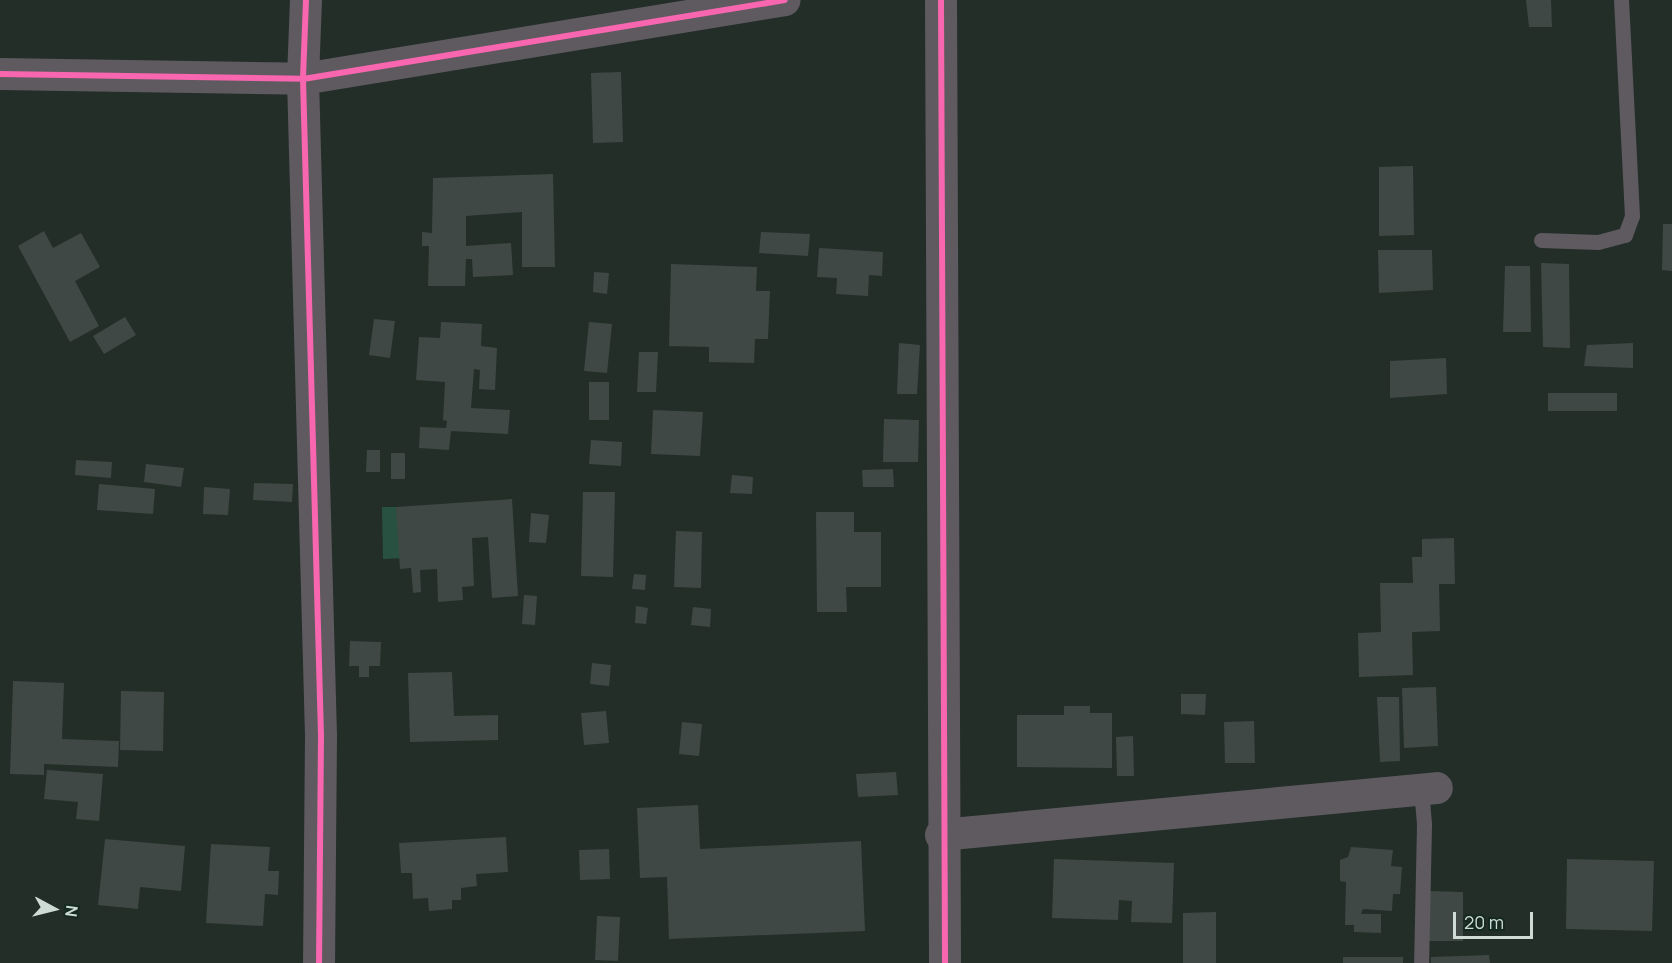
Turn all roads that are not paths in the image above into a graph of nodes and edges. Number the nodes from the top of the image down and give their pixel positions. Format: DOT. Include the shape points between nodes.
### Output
graph roads {
  1 [pos="306,0"];
  2 [pos="785,0"];
  3 [pos="941,0"];
  4 [pos="1621,0"];
  5 [pos="0,74"];
  6 [pos="303,79"];
  7 [pos="1541,240"];
  8 [pos="1429,788"];
  9 [pos="942,836"];
  10 [pos="319,963"];
  11 [pos="945,963"];
  12 [pos="1421,963"];
  1 -- 6 [label="street"];
  2 -- 6 [label="street"];
  3 -- 9 [label="street"];
  4 -- 7 [label="lane" via="1632,216 1625,235 1598,242"];
  5 -- 6 [label="street"];
  6 -- 10 [label="street" via="321,737"];
  8 -- 9 [label="street"];
  8 -- 12 [label="lane"];
  9 -- 11 [label="street"];
}
